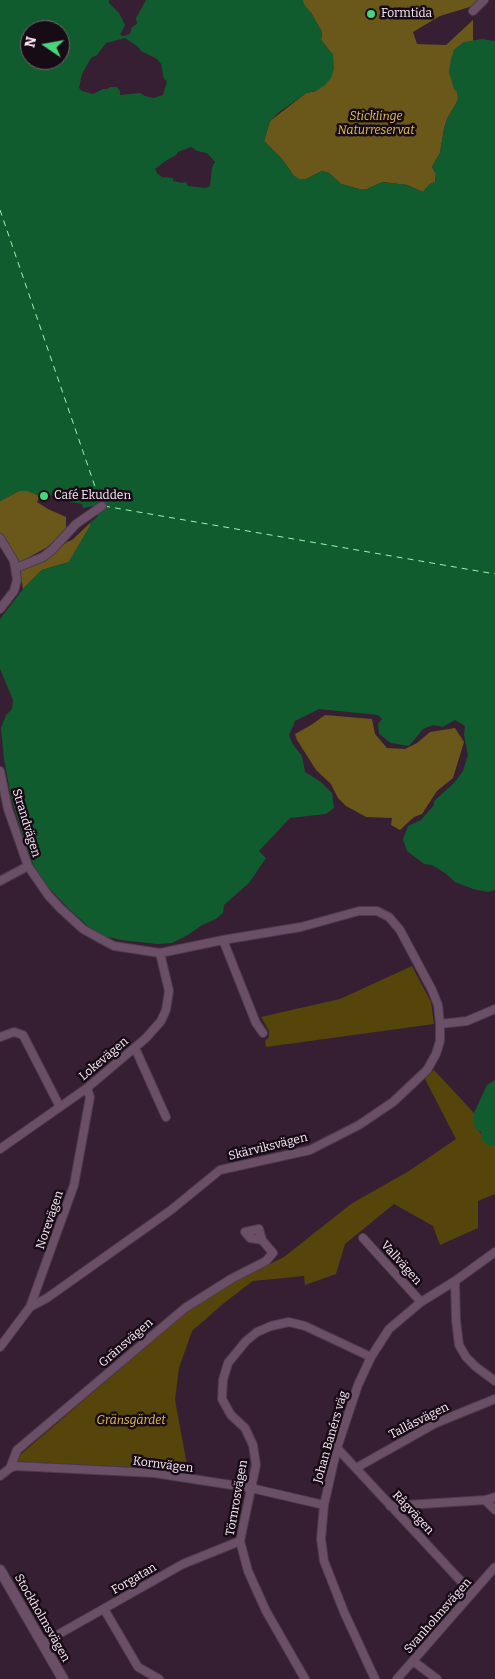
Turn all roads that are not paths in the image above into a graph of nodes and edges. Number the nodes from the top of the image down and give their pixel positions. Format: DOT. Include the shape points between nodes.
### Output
graph roads {
  1 [pos="484,0"];
  2 [pos="473,11"];
  3 [pos="102,506"];
  4 [pos="0,538"];
  5 [pos="16,568"];
  6 [pos="0,609"];
  7 [pos="0,771"];
  8 [pos="28,866"];
  9 [pos="0,881"];
  10 [pos="223,940"];
  11 [pos="160,953"];
  12 [pos="495,1009"];
  13 [pos="440,1024"];
  14 [pos="263,1033"];
  15 [pos="0,1037"];
  16 [pos="135,1048"];
  17 [pos="87,1088"];
  18 [pos="60,1107"];
  19 [pos="166,1117"];
  20 [pos="0,1149"];
  21 [pos="363,1238"];
  22 [pos="262,1240"];
  23 [pos="495,1252"];
  24 [pos="455,1281"];
  25 [pos="421,1302"];
  26 [pos="30,1307"];
  27 [pos="0,1347"];
  28 [pos="371,1357"];
  29 [pos="495,1381"];
  30 [pos="495,1399"];
  31 [pos="337,1448"];
  32 [pos="10,1468"];
  33 [pos="356,1468"];
  34 [pos="0,1476"];
  35 [pos="250,1488"];
  36 [pos="495,1497"];
  37 [pos="485,1500"];
  38 [pos="324,1505"];
  39 [pos="390,1506"];
  40 [pos="495,1510"];
  41 [pos="240,1541"];
  42 [pos="495,1567"];
  43 [pos="0,1570"];
  44 [pos="472,1593"];
  45 [pos="104,1609"];
  46 [pos="43,1643"];
  47 [pos="413,1661"];
  48 [pos="63,1679"];
  49 [pos="159,1679"];
  50 [pos="305,1679"];
  51 [pos="375,1679"];
  52 [pos="397,1679"];
  53 [pos="437,1679"];
  1 -- 2 [label="street"];
  3 -- 5 [label="street" via="76,524 43,557"];
  4 -- 5 [label="street"];
  5 -- 6 [label="street" via="14,591"];
  7 -- 8 [label="street, Strandvägen" via="8,808"];
  8 -- 9 [label="street"];
  8 -- 11 [label="street, Strandvägen" via="48,895 83,929 114,946"];
  10 -- 11 [label="street, Skärviksvägen"];
  10 -- 13 [label="street, Skärviksvägen" via="301,927 359,910 377,912 389,917 400,930 432,990"];
  10 -- 14 [label="street"];
  11 -- 16 [label="street, Lokevägen" via="169,991 166,1010 161,1021"];
  12 -- 13 [label="street" via="467,1021"];
  13 -- 26 [label="street, Skärviksvägen" via="440,1041 427,1070 393,1102 359,1125 310,1150 220,1170 171,1210"];
  15 -- 18 [label="street" via="14,1032 23,1035"];
  16 -- 17 [label="street, Lokevägen"];
  16 -- 19 [label="street"];
  17 -- 18 [label="street, Lokevägen"];
  17 -- 26 [label="street, Norevägen" via="90,1097 74,1185"];
  18 -- 20 [label="street, Lokevägen"];
  21 -- 25 [label="street, Vallvägen"];
  22 -- 32 [label="street, Gränsvägen" via="273,1253 266,1261 185,1308 17,1450"];
  23 -- 24 [label="street, Johan Banérs väg"];
  24 -- 25 [label="street, Johan Banérs väg"];
  24 -- 29 [label="street" via="460,1345 466,1357"];
  25 -- 28 [label="street, Johan Banérs väg" via="389,1329"];
  26 -- 27 [label="street, Norevägen"];
  28 -- 31 [label="street, Johan Banérs väg"];
  28 -- 35 [label="street, Törnrosvägen" via="305,1326 289,1322 257,1332 246,1341 228,1363 222,1399 254,1445 256,1465"];
  30 -- 33 [label="street, Tallåsvägen" via="436,1423"];
  31 -- 33 [label="street, Rågvägen"];
  31 -- 38 [label="street, Johan Banérs väg"];
  32 -- 34 [label="street"];
  32 -- 35 [label="street, Kornvägen" via="154,1473"];
  33 -- 39 [label="street, Rågvägen"];
  35 -- 38 [label="street, Kornvägen"];
  35 -- 41 [label="street, Törnrosvägen"];
  36 -- 37 [label="street"];
  37 -- 39 [label="street"];
  37 -- 40 [label="street"];
  38 -- 51 [label="street, Johan Banérs väg" via="321,1539 324,1561"];
  39 -- 44 [label="street, Rågvägen"];
  41 -- 45 [label="street, Forgatan" via="183,1564"];
  41 -- 50 [label="street, Törnrosvägen" via="266,1612"];
  42 -- 44 [label="street, Svanholmsvägen"];
  43 -- 46 [label="street, Stockholmsvägen"];
  44 -- 47 [label="street, Svanholmsvägen"];
  45 -- 46 [label="street, Forgatan"];
  45 -- 49 [label="street" via="138,1667"];
  46 -- 48 [label="street, Stockholmsvägen"];
  47 -- 52 [label="street, Svanholmsvägen"];
  47 -- 53 [label="street"];
}
